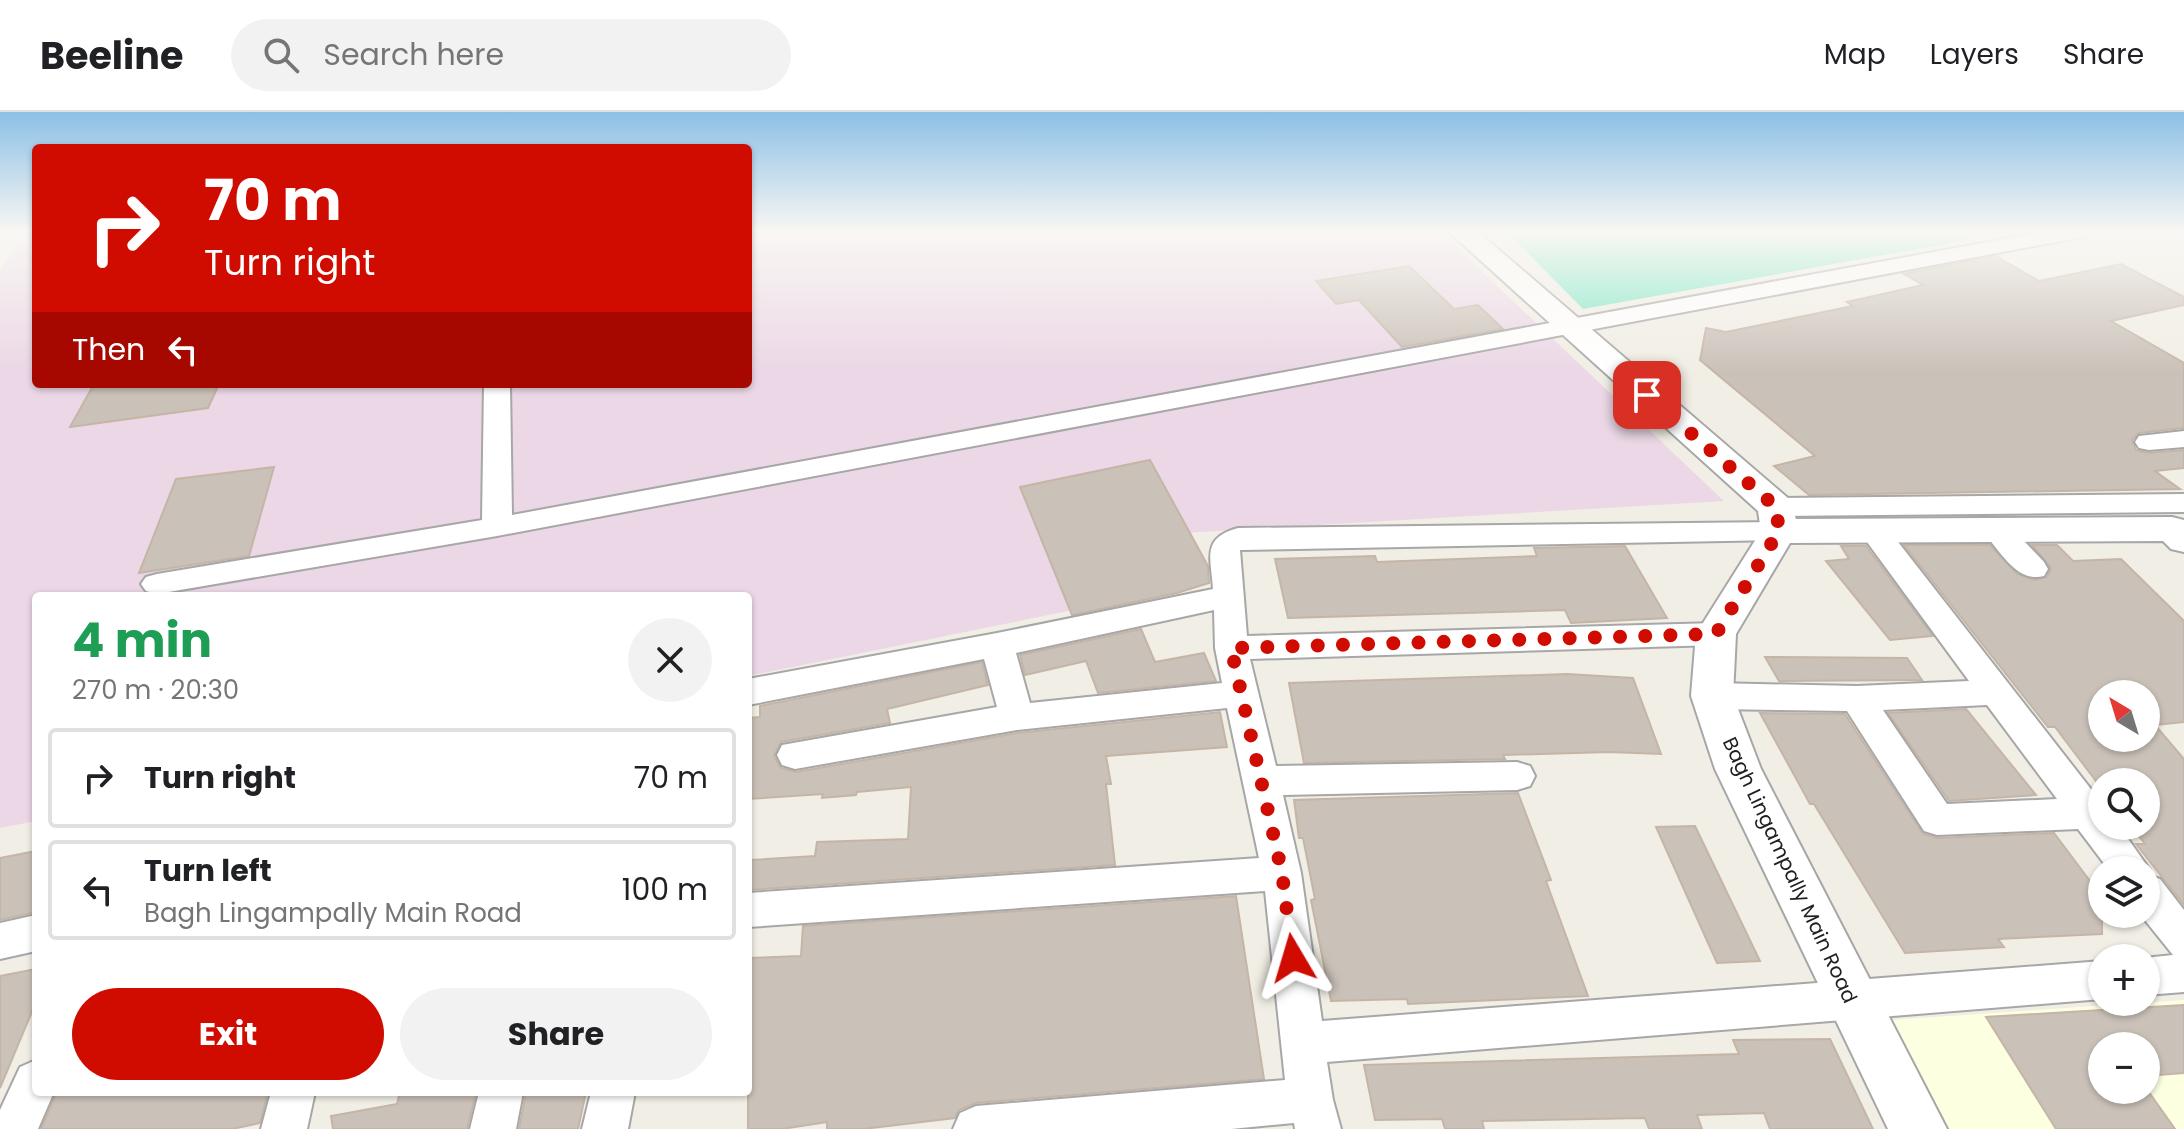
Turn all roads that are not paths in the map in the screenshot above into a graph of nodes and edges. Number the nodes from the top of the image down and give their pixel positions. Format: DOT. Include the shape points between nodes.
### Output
graph roads {
  1 [pos="1514,278"];
  2 [pos="1828,278"];
  3 [pos="1568,327"];
  4 [pos="497,388"];
  5 [pos="2184,439"];
  6 [pos="2149,442"];
  7 [pos="1778,519"];
  8 [pos="2174,526"];
  9 [pos="497,527"];
  10 [pos="1997,530"];
  11 [pos="1874,531"];
  12 [pos="2184,566"];
  13 [pos="2033,569"];
  14 [pos="157,584"];
  15 [pos="1229,596"];
  16 [pos="1716,634"];
  17 [pos="997,645"];
  18 [pos="1231,648"];
  19 [pos="752,691"];
  20 [pos="1997,692"];
  21 [pos="1242,694"];
  22 [pos="1712,696"];
  23 [pos="1857,699"];
  24 [pos="1017,717"];
  25 [pos="795,755"];
  26 [pos="1517,776"];
  27 [pos="1261,781"];
  28 [pos="2088,813"];
  29 [pos="2108,840"];
  30 [pos="2120,856"];
  31 [pos="1282,873"];
  32 [pos="2160,909"];
  33 [pos="752,910"];
  34 [pos="32,934"];
  35 [pos="0,941"];
  36 [pos="2184,941"];
  37 [pos="2184,973"];
  38 [pos="2160,975"];
  39 [pos="2088,981"];
  40 [pos="1852,1002"];
  41 [pos="1304,1043"];
  42 [pos="32,1091"];
  43 [pos="292,1096"];
  44 [pos="500,1096"];
  45 [pos="612,1096"];
  46 [pos="1314,1115"];
  47 [pos="15,1129"];
  48 [pos="284,1129"];
  49 [pos="493,1129"];
  50 [pos="605,1129"];
  51 [pos="976,1129"];
  52 [pos="1918,1129"];
  1 -- 3 [label="street"];
  2 -- 3 [label="street"];
  3 -- 7 [label="street"];
  3 -- 9 [label="street"];
  4 -- 9 [label="street"];
  5 -- 6 [label="street"];
  7 -- 8 [label="street"];
  7 -- 11 [label="street"];
  7 -- 15 [label="street" via="1238,538 1225,546"];
  7 -- 16 [label="street, Bagh Lingampally Main Road"];
  8 -- 10 [label="street"];
  8 -- 12 [label="street"];
  9 -- 14 [label="street"];
  10 -- 11 [label="street"];
  10 -- 13 [label="street"];
  11 -- 20 [label="street"];
  15 -- 17 [label="street"];
  15 -- 18 [label="street"];
  16 -- 18 [label="street"];
  16 -- 22 [label="street, Bagh Lingampally Main Road"];
  17 -- 19 [label="street"];
  17 -- 24 [label="street"];
  18 -- 21 [label="street"];
  20 -- 23 [label="street"];
  20 -- 28 [label="street"];
  21 -- 24 [label="street"];
  21 -- 27 [label="street"];
  22 -- 23 [label="street"];
  22 -- 40 [label="street, Bagh Lingampally Main Road" via="1738,769"];
  23 -- 28 [label="street" via="1937,820"];
  24 -- 25 [label="street"];
  26 -- 27 [label="street"];
  27 -- 31 [label="street"];
  29 -- 30 [label="street"];
  31 -- 33 [label="street"];
  31 -- 41 [label="street"];
  32 -- 36 [label="street"];
  34 -- 35 [label="street"];
  37 -- 38 [label="street"];
  39 -- 40 [label="street"];
  40 -- 41 [label="street"];
  40 -- 52 [label="street, Bagh Lingampally Main Road"];
  41 -- 46 [label="street"];
  42 -- 47 [label="street"];
  43 -- 48 [label="street"];
  44 -- 49 [label="street"];
  45 -- 50 [label="street"];
  46 -- 51 [label="street"];
}
